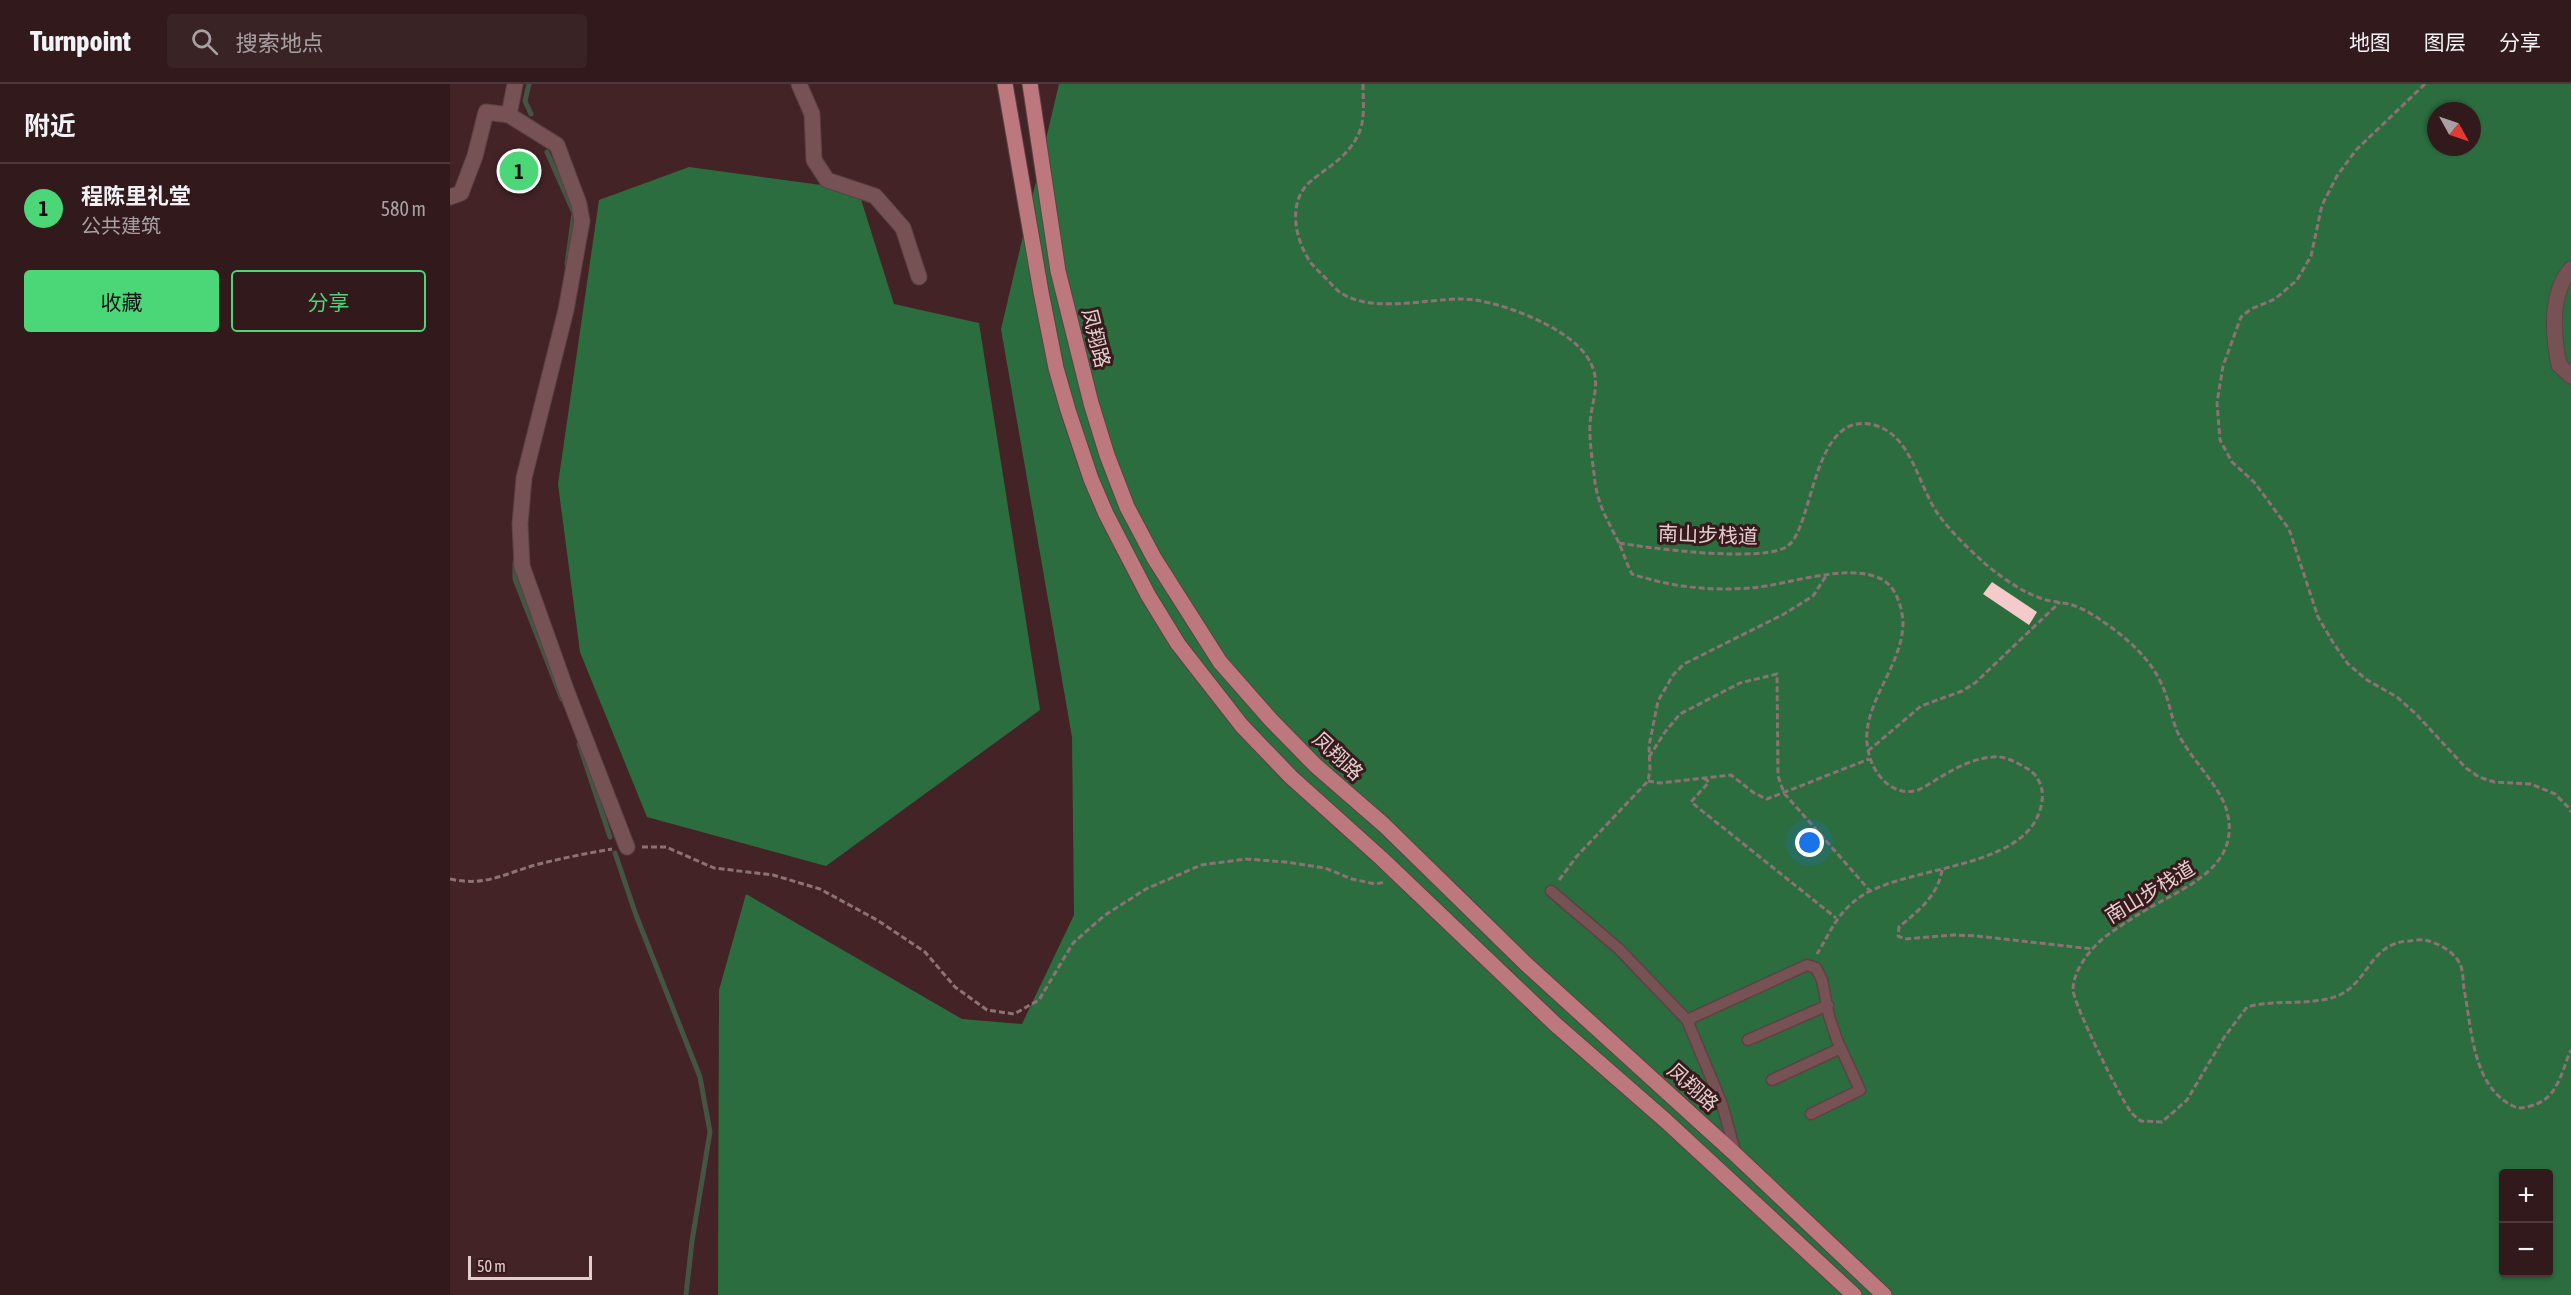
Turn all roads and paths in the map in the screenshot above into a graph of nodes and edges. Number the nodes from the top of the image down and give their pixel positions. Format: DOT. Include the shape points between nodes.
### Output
graph roads {
  1 [pos="515,84"];
  2 [pos="799,84"];
  3 [pos="1005,84"];
  4 [pos="1030,84"];
  5 [pos="1362,84"];
  6 [pos="2425,84"];
  7 [pos="509,115"];
  8 [pos="450,197"];
  9 [pos="2571,269"];
  10 [pos="919,277"];
  11 [pos="2571,375"];
  12 [pos="1619,543"];
  13 [pos="1826,576"];
  14 [pos="2060,602"];
  15 [pos="1868,752"];
  16 [pos="1649,758"];
  17 [pos="1869,759"];
  18 [pos="1704,778"];
  19 [pos="1648,781"];
  20 [pos="1784,793"];
  21 [pos="2571,812"];
  22 [pos="627,847"];
  23 [pos="1942,870"];
  24 [pos="450,879"];
  25 [pos="1402,879"];
  26 [pos="1551,891"];
  27 [pos="1870,891"];
  28 [pos="1836,918"];
  29 [pos="2092,949"];
  30 [pos="1810,966"];
  31 [pos="1828,1005"];
  32 [pos="1687,1020"];
  33 [pos="1748,1040"];
  34 [pos="1841,1048"];
  35 [pos="2571,1050"];
  36 [pos="1772,1080"];
  37 [pos="1811,1114"];
  38 [pos="1736,1155"];
  39 [pos="1854,1295"];
  40 [pos="1884,1295"];
  1 -- 7 [label="street"];
  2 -- 10 [label="street" via="812,114 814,160 827,180 875,196 903,228"];
  3 -- 25 [label="main road" via="1056,368 1091,479 1107,514 1178,644 1242,726"];
  4 -- 38 [label="main road, 凤翔路" via="1058,271 1091,403 1127,507 1183,607 1220,662 1315,765"];
  5 -- 12 [label="path" via="1363,122 1357,138 1341,159 1309,182 1299,197 1295,215 1297,234 1311,262 1337,290 1358,300 1385,305 1462,299 1512,310 1549,325 1574,342 1596,377 1590,422 1596,485 1603,515"];
  6 -- 21 [label="path" via="2367,138 2337,176 2322,205 2311,256 2297,280 2275,299 2241,317 2223,366 2217,403 2220,440 2232,462 2254,482 2289,529 2319,617 2349,664 2397,697 2472,773 2494,782 2531,784 2555,794"];
  7 -- 8 [label="street" via="486,112 461,193"];
  7 -- 22 [label="street" via="557,145 582,221 566,310 525,478 520,524 522,566"];
  9 -- 11 [label="street" via="2556,303 2555,322 2559,365"];
  12 -- 13 [label="path" via="1632,574 1690,588 1752,588"];
  12 -- 14 [label="path, 南山步栈道" via="1726,554 1778,551 1798,531 1816,472 1839,433 1855,425 1874,425 1896,438 1938,514 1983,562 2040,598"];
  13 -- 15 [label="path" via="1862,574 1881,578 1901,604 1903,623 1896,657 1867,722"];
  13 -- 16 [label="path" via="1813,596 1684,664 1672,675 1658,701"];
  14 -- 15 [label="path" via="1975,683 1962,692 1921,706"];
  14 -- 29 [label="path, 南山步栈道" via="2102,621 2155,668 2176,729 2227,811 2229,832 2225,852 2209,874 2127,922"];
  15 -- 17 [label="path"];
  16 -- 19 [label="path"];
  16 -- 20 [label="path" via="1680,714 1740,683 1777,674 1778,776"];
  17 -- 20 [label="path"];
  17 -- 23 [label="path" via="1886,784 1901,790 1917,790 1966,763 1994,756 2012,760 2035,773 2043,791 2041,809 2031,830 1988,855"];
  18 -- 19 [label="path"];
  18 -- 20 [label="path" via="1731,775 1754,794 1767,799"];
  18 -- 28 [label="path" via="1709,782 1691,802"];
  19 -- 26 [label="path" via="1576,856"];
  20 -- 27 [label="path"];
  22 -- 24 [label="path" via="469,883"];
  22 -- 25 [label="path" via="666,847 714,868 773,875 820,889 925,952 955,987 987,1010 1014,1014 1039,1000 1073,943 1105,915 1146,889 1201,865 1246,859 1325,868 1375,884"];
  23 -- 27 [label="path"];
  23 -- 29 [label="path" via="1930,898 1899,927 1898,936 1977,936"];
  25 -- 39 [label="main road" via="1555,1024"];
  26 -- 32 [label="lane" via="1618,949"];
  27 -- 28 [label="path"];
  28 -- 30 [label="path"];
  29 -- 35 [label="path, 南山步栈道" via="2073,990 2121,1096 2141,1121 2162,1122 2187,1100 2247,1007 2274,1001 2328,1000 2346,991 2379,952 2399,942 2422,940 2443,947 2459,962 2478,1062 2488,1086 2503,1101 2518,1109 2546,1099 2557,1088"];
  30 -- 31 [label="lane" via="1816,968 1822,980"];
  30 -- 32 [label="lane"];
  31 -- 33 [label="lane"];
  31 -- 34 [label="lane"];
  32 -- 38 [label="lane" via="1722,1104"];
  34 -- 36 [label="lane"];
  34 -- 37 [label="lane" via="1860,1090"];
  38 -- 40 [label="main road, 凤翔路"];
}
